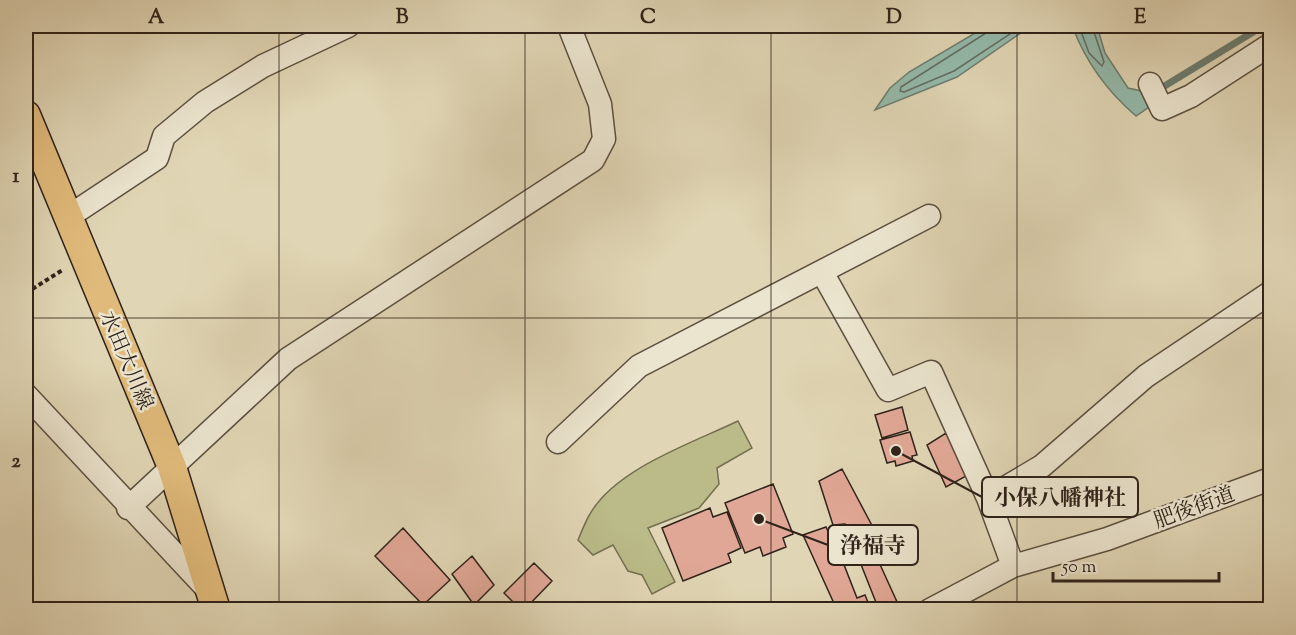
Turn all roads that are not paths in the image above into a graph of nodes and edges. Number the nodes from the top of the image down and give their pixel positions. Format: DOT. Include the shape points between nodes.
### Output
graph roads {
  1 [pos="348,26"];
  2 [pos="569,26"];
  3 [pos="1270,45"];
  4 [pos="1153,90"];
  5 [pos="26,115"];
  6 [pos="66,213"];
  7 [pos="929,216"];
  8 [pos="822,272"];
  9 [pos="1270,293"];
  10 [pos="26,395"];
  11 [pos="558,442"];
  12 [pos="172,467"];
  13 [pos="1270,478"];
  14 [pos="988,498"];
  15 [pos="128,508"];
  16 [pos="1013,566"];
  17 [pos="213,602"];
  18 [pos="930,609"];
  1 -- 6 [label="street" via="263,66 205,102 164,136 157,158"];
  2 -- 12 [label="street" via="600,104 604,139 593,160 288,359"];
  3 -- 4 [label="street" via="1191,96 1162,109"];
  5 -- 6 [label="main road, 水田大川線"];
  6 -- 12 [label="main road, 水田大川線"];
  7 -- 8 [label="street"];
  8 -- 11 [label="street" via="639,366"];
  8 -- 14 [label="street" via="888,390 931,372"];
  9 -- 14 [label="street" via="1146,376 1042,466"];
  10 -- 15 [label="street"];
  12 -- 15 [label="street"];
  12 -- 17 [label="main road, 水田大川線"];
  13 -- 16 [label="street, 肥後街道" via="1107,539"];
  14 -- 16 [label="street"];
  15 -- 17 [label="street"];
  16 -- 18 [label="street, 肥後街道"];
}
